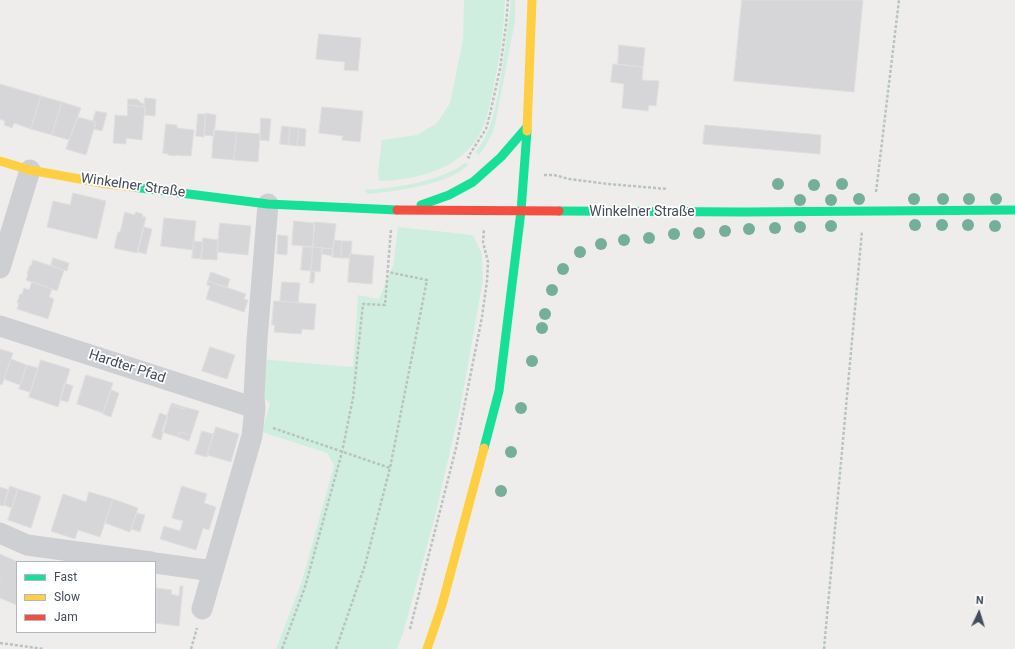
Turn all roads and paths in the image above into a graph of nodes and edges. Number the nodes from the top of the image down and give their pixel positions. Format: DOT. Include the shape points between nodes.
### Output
graph roads {
  1 [pos="508,0"];
  2 [pos="532,0"];
  3 [pos="899,0"];
  4 [pos="527,127"];
  5 [pos="0,161"];
  6 [pos="493,165"];
  7 [pos="30,170"];
  8 [pos="524,175"];
  9 [pos="669,190"];
  10 [pos="870,192"];
  11 [pos="877,192"];
  12 [pos="268,204"];
  13 [pos="393,210"];
  14 [pos="486,210"];
  15 [pos="1015,210"];
  16 [pos="405,211"];
  17 [pos="521,211"];
  18 [pos="864,212"];
  19 [pos="0,268"];
  20 [pos="388,272"];
  21 [pos="0,326"];
  22 [pos="254,415"];
  23 [pos="342,452"];
  24 [pos="390,468"];
  25 [pos="0,533"];
  26 [pos="144,561"];
  27 [pos="156,563"];
  28 [pos="213,570"];
  29 [pos="202,608"];
  30 [pos="409,634"];
  31 [pos="0,643"];
  32 [pos="44,649"];
  33 [pos="282,649"];
  34 [pos="336,649"];
  35 [pos="427,649"];
  36 [pos="824,649"];
  1 -- 6 [label="path" via="500,69 490,114 486,129 468,157"];
  2 -- 4 [label="street"];
  3 -- 11 [label="path"];
  4 -- 6 [label="street"];
  4 -- 8 [label="street"];
  5 -- 7 [label="street, Winkelner Straße"];
  6 -- 16 [label="street" via="473,182 449,195"];
  7 -- 12 [label="street, Winkelner Straße" via="107,184"];
  7 -- 19 [label="street"];
  8 -- 9 [label="path" via="554,175 569,179"];
  8 -- 17 [label="street"];
  10 -- 11 [label="path"];
  11 -- 18 [label="path"];
  12 -- 13 [label="street, Winkelner Straße"];
  12 -- 22 [label="street"];
  13 -- 16 [label="street, Winkelner Straße"];
  13 -- 20 [label="path"];
  14 -- 16 [label="street, Winkelner Straße"];
  14 -- 17 [label="street, Winkelner Straße"];
  14 -- 30 [label="path" via="483,242 488,262 482,317 456,448"];
  15 -- 18 [label="street, Winkelner Straße"];
  17 -- 18 [label="street, Winkelner Straße"];
  17 -- 35 [label="street" via="499,391 442,605"];
  18 -- 36 [label="path"];
  20 -- 23 [label="path" via="385,306 363,304 353,398"];
  20 -- 24 [label="path" via="427,280"];
  21 -- 22 [label="street, Hardter Pfad"];
  22 -- 23 [label="path"];
  22 -- 28 [label="street" via="252,436"];
  23 -- 24 [label="path"];
  23 -- 33 [label="path" via="305,587"];
  24 -- 34 [label="path" via="365,565"];
  25 -- 26 [label="street" via="27,545"];
  27 -- 28 [label="street"];
  28 -- 29 [label="street"];
  31 -- 32 [label="path"];
}
